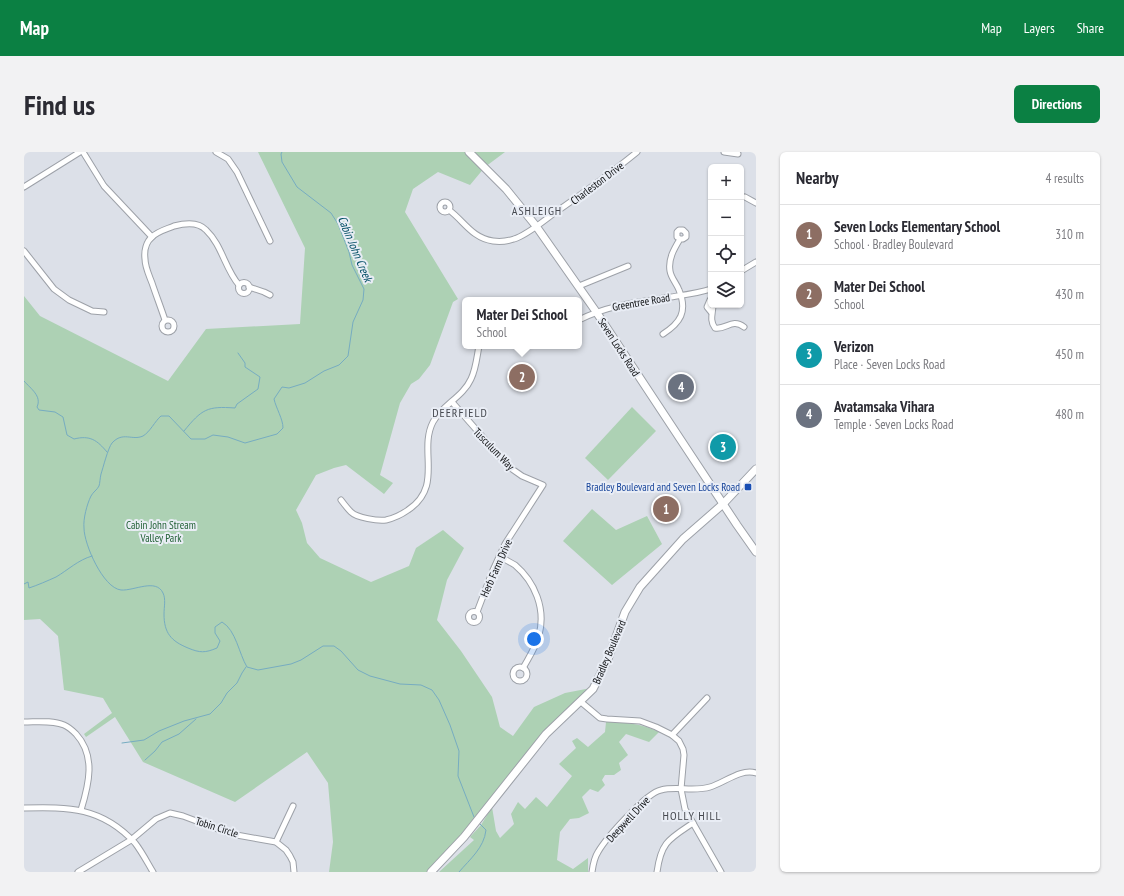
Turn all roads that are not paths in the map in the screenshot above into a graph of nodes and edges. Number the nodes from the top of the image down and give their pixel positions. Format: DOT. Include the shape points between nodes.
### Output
graph roads {
  1 [pos="81,152"];
  2 [pos="216,152"];
  3 [pos="469,152"];
  4 [pos="637,152"];
  5 [pos="724,152"];
  6 [pos="738,154"];
  7 [pos="24,187"];
  8 [pos="745,197"];
  9 [pos="756,203"];
  10 [pos="449,210"];
  11 [pos="536,226"];
  12 [pos="152,237"];
  13 [pos="680,239"];
  14 [pos="270,241"];
  15 [pos="24,251"];
  16 [pos="756,262"];
  17 [pos="628,266"];
  18 [pos="744,269"];
  19 [pos="239,285"];
  20 [pos="579,286"];
  21 [pos="249,288"];
  22 [pos="708,290"];
  23 [pos="270,295"];
  24 [pos="681,295"];
  25 [pos="708,306"];
  26 [pos="104,312"];
  27 [pos="597,313"];
  28 [pos="582,318"];
  29 [pos="165,320"];
  30 [pos="744,327"];
  31 [pos="663,334"];
  32 [pos="478,349"];
  33 [pos="452,402"];
  34 [pos="756,469"];
  35 [pos="543,485"];
  36 [pos="341,500"];
  37 [pos="723,504"];
  38 [pos="756,552"];
  39 [pos="499,556"];
  40 [pos="477,612"];
  41 [pos="523,668"];
  42 [pos="707,698"];
  43 [pos="581,702"];
  44 [pos="24,722"];
  45 [pos="672,735"];
  46 [pos="756,773"];
  47 [pos="681,789"];
  48 [pos="293,806"];
  49 [pos="24,808"];
  50 [pos="81,810"];
  51 [pos="693,823"];
  52 [pos="131,840"];
  53 [pos="276,842"];
  54 [pos="78,872"];
  55 [pos="153,872"];
  56 [pos="294,872"];
  57 [pos="431,872"];
  58 [pos="592,872"];
  59 [pos="657,872"];
  60 [pos="721,872"];
  1 -- 7 [label="street"];
  1 -- 12 [label="street" via="104,186"];
  2 -- 14 [label="street" via="228,159 237,172"];
  3 -- 11 [label="main road, Seven Locks Road" via="506,189"];
  4 -- 11 [label="street, Charleston Drive" via="601,181"];
  5 -- 6 [label="street"];
  8 -- 9 [label="street"];
  10 -- 11 [label="street, Charleston Drive" via="473,234 493,241 515,239"];
  11 -- 20 [label="main road, Seven Locks Road"];
  12 -- 19 [label="street" via="181,224 199,225 213,238"];
  12 -- 29 [label="street" via="145,248 145,259"];
  13 -- 24 [label="street" via="669,266"];
  15 -- 26 [label="street" via="54,288 69,300 92,311"];
  16 -- 18 [label="street"];
  17 -- 20 [label="street"];
  19 -- 21 [label="street" via="245,282"];
  19 -- 21 [label="street" via="238,290 242,294"];
  20 -- 27 [label="main road, Seven Locks Road"];
  21 -- 23 [label="street"];
  22 -- 24 [label="street, Greentree Road"];
  24 -- 27 [label="street, Greentree Road" via="621,304"];
  24 -- 31 [label="street" via="682,311 679,321"];
  25 -- 30 [label="street, Greentree Road" via="715,328 735,323"];
  27 -- 28 [label="street, Greentree Road"];
  27 -- 37 [label="main road, Seven Locks Road"];
  32 -- 33 [label="street" via="472,379"];
  33 -- 35 [label="street, Tusculum Way" via="509,467"];
  33 -- 36 [label="street" via="439,413 430,429 428,483 413,507 398,516 384,520 369,519 353,513"];
  34 -- 37 [label="main road, Bradley Boulevard"];
  35 -- 39 [label="street, Herb Farm Drive"];
  37 -- 38 [label="main road, Seven Locks Road"];
  37 -- 43 [label="main road, Bradley Boulevard" via="683,539 640,587 625,612 599,679"];
  39 -- 40 [label="street, Herb Farm Drive"];
  39 -- 41 [label="street" via="515,565 526,576 539,602 540,634"];
  42 -- 45 [label="street"];
  43 -- 45 [label="street" via="600,718 640,721"];
  43 -- 57 [label="main road, Bradley Boulevard" via="546,734 484,813"];
  44 -- 50 [label="street" via="64,724 80,739 89,759 90,770"];
  45 -- 47 [label="street" via="681,745 684,755"];
  46 -- 47 [label="street, Deepwell Drive" via="745,772 707,788"];
  47 -- 51 [label="street" via="685,809"];
  47 -- 58 [label="street, Deepwell Drive" via="660,790 645,799 598,851"];
  48 -- 53 [label="street"];
  49 -- 50 [label="street" via="57,807"];
  50 -- 52 [label="street" via="111,822"];
  51 -- 59 [label="street" via="665,844 660,854"];
  51 -- 60 [label="street"];
  52 -- 53 [label="street, Tobin Circle" via="156,818 170,813 230,834"];
  52 -- 54 [label="street, Tobin Circle"];
  52 -- 55 [label="street"];
  53 -- 56 [label="street" via="290,856"];
}
